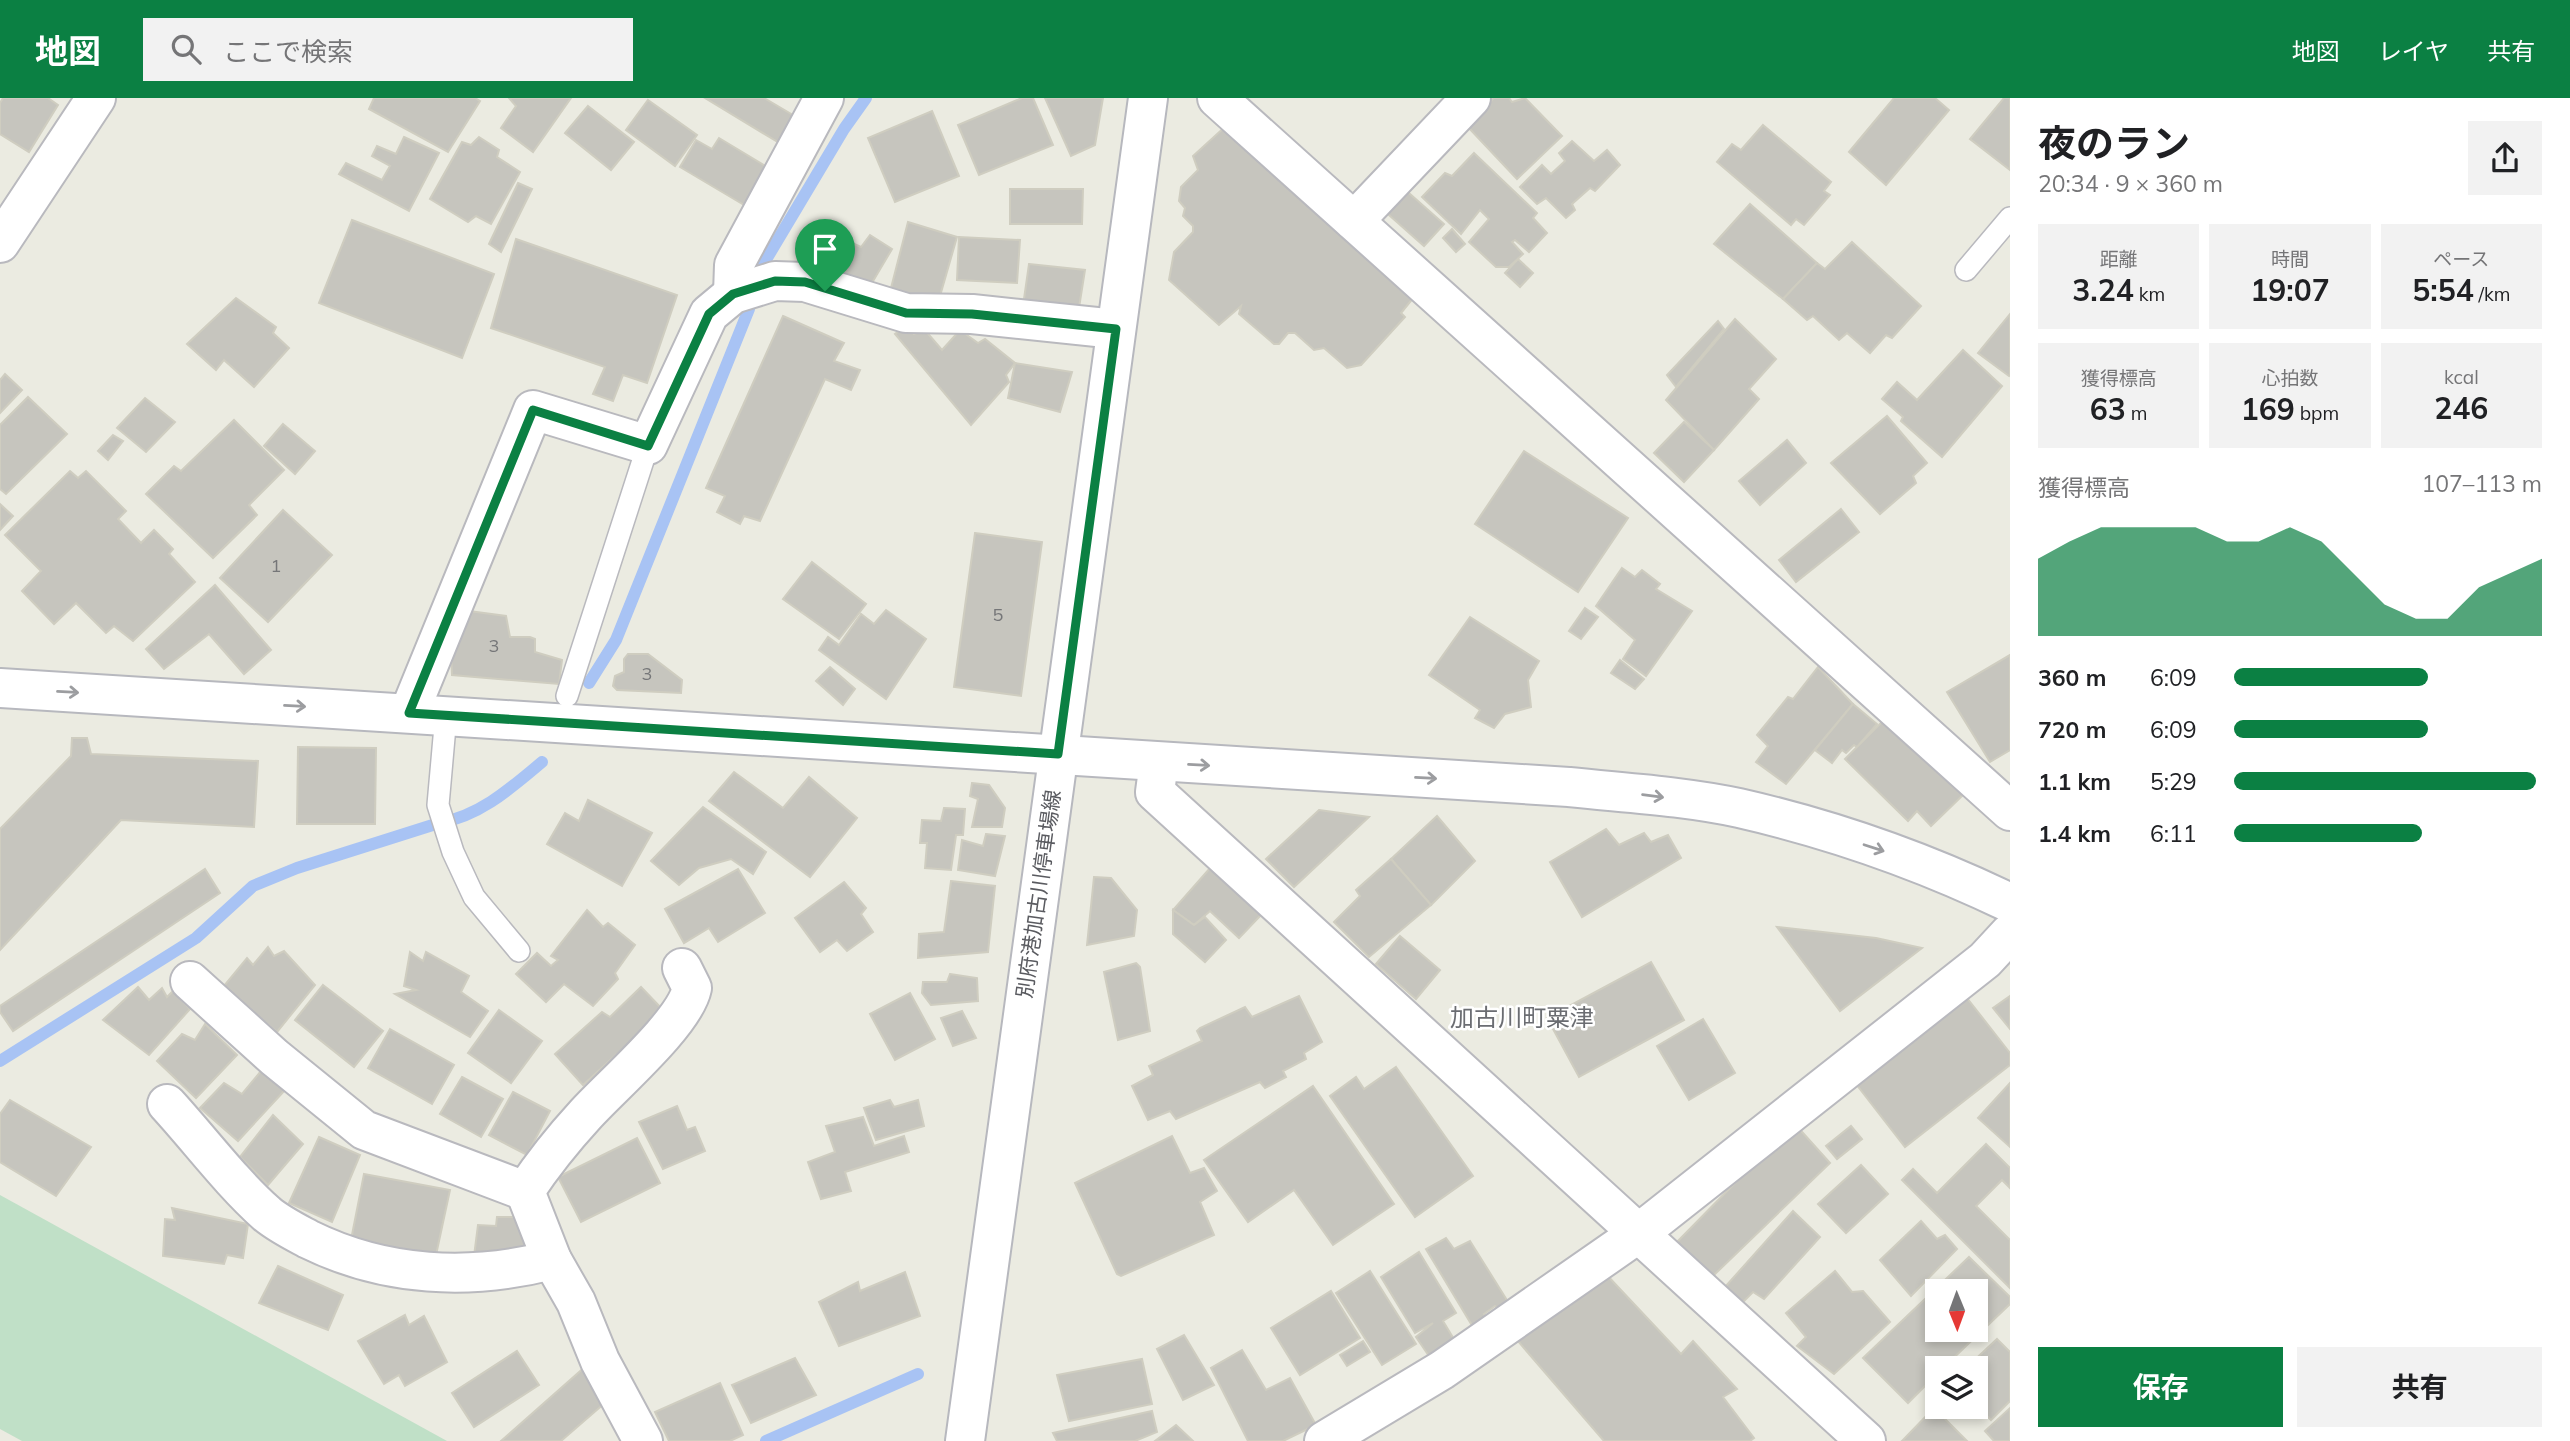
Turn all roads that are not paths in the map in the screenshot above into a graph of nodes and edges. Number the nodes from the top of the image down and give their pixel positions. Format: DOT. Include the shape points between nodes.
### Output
graph roads {
  1 [pos="96,98"];
  2 [pos="824,98"];
  3 [pos="1147,98"];
  4 [pos="1217,98"];
  5 [pos="1471,98"];
  6 [pos="2010,218"];
  7 [pos="1354,221"];
  8 [pos="0,243"];
  9 [pos="1966,270"];
  10 [pos="733,294"];
  11 [pos="1116,329"];
  12 [pos="648,446"];
  13 [pos="0,688"];
  14 [pos="567,696"];
  15 [pos="427,714"];
  16 [pos="1058,754"];
  17 [pos="1158,762"];
  18 [pos="2010,811"];
  19 [pos="2010,903"];
  20 [pos="2010,933"];
  21 [pos="519,951"];
  22 [pos="682,968"];
  23 [pos="190,981"];
  24 [pos="167,1104"];
  25 [pos="525,1191"];
  26 [pos="1639,1233"];
  27 [pos="552,1260"];
  28 [pos="643,1441"];
  29 [pos="965,1441"];
  30 [pos="1324,1441"];
  31 [pos="1866,1441"];
  1 -- 8 [label="street"];
  2 -- 10 [label="street" via="734,265"];
  3 -- 11 [label="street, 別府港加古川停車場線"];
  4 -- 7 [label="street"];
  5 -- 7 [label="street"];
  6 -- 9 [label="lane"];
  7 -- 18 [label="street"];
  10 -- 11 [label="street" via="775,281 805,282 906,313 972,314"];
  10 -- 12 [label="street" via="709,314"];
  11 -- 16 [label="street, 別府港加古川停車場線"];
  12 -- 14 [label="lane"];
  12 -- 15 [label="street" via="533,410"];
  13 -- 15 [label="street, one-way"];
  15 -- 16 [label="street"];
  15 -- 21 [label="lane" via="438,805 453,852 474,897"];
  16 -- 17 [label="street"];
  16 -- 29 [label="street, 別府港加古川停車場線"];
  17 -- 19 [label="street, one-way" via="1569,787 1738,808 1905,858"];
  17 -- 26 [label="street" via="1155,792"];
  20 -- 26 [label="street" via="1985,960"];
  22 -- 25 [label="street" via="692,988 679,1015 558,1145"];
  23 -- 25 [label="street" via="364,1130"];
  24 -- 27 [label="street" via="268,1215 321,1245 378,1264 438,1273 499,1272"];
  25 -- 27 [label="street"];
  26 -- 30 [label="street" via="1442,1370"];
  26 -- 31 [label="street"];
  27 -- 28 [label="street"];
}
